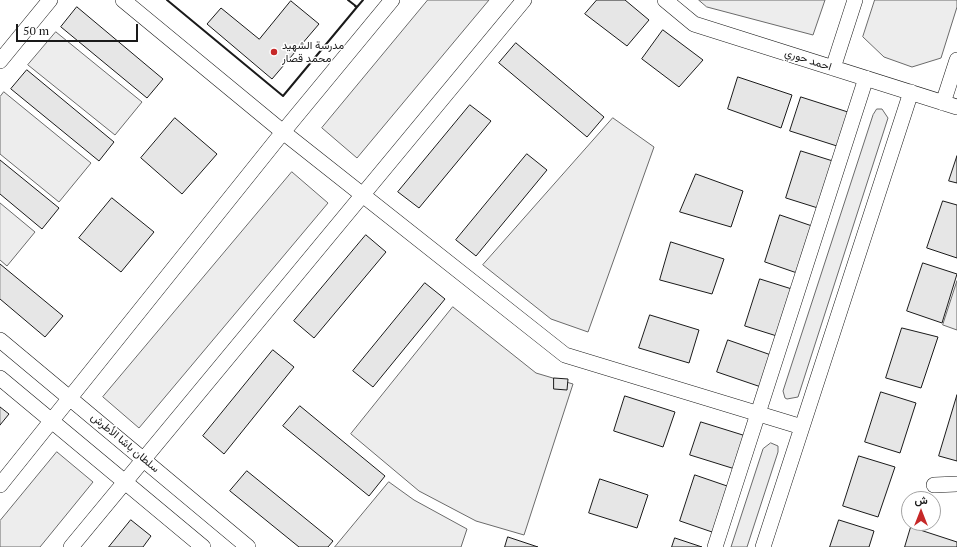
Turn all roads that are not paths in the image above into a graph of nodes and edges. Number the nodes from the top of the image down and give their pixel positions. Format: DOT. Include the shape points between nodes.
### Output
graph roads {
  1 [pos="50,0"];
  2 [pos="123,0"];
  3 [pos="392,0"];
  4 [pos="524,0"];
  5 [pos="665,0"];
  6 [pos="855,0"];
  7 [pos="957,60"];
  8 [pos="0,61"];
  9 [pos="833,68"];
  10 [pos="866,78"];
  11 [pos="910,92"];
  12 [pos="950,105"];
  13 [pos="283,132"];
  14 [pos="363,195"];
  15 [pos="0,340"];
  16 [pos="0,378"];
  17 [pos="70,397"];
  18 [pos="758,414"];
  19 [pos="52,420"];
  20 [pos="802,427"];
  21 [pos="144,459"];
  22 [pos="125,481"];
  23 [pos="0,484"];
  24 [pos="957,484"];
  25 [pos="934,485"];
  26 [pos="71,547"];
  27 [pos="203,547"];
  28 [pos="248,547"];
  29 [pos="715,547"];
  30 [pos="763,547"];
  1 -- 8 [label="street"];
  2 -- 13 [label="street"];
  3 -- 13 [label="street"];
  4 -- 14 [label="street"];
  5 -- 9 [label="street, احمد حوري" via="694,24"];
  6 -- 9 [label="street"];
  7 -- 12 [label="street"];
  9 -- 10 [label="street, احمد حوري"];
  10 -- 11 [label="street, احمد حوري"];
  10 -- 18 [label="street"];
  11 -- 12 [label="street, احمد حوري"];
  11 -- 20 [label="street"];
  13 -- 14 [label="street"];
  13 -- 17 [label="street"];
  14 -- 18 [label="street" via="565,355"];
  14 -- 21 [label="street"];
  15 -- 17 [label="street, سلطان باشا الأطرش"];
  16 -- 19 [label="street"];
  17 -- 19 [label="street"];
  17 -- 21 [label="street, سلطان باشا الأطرش"];
  18 -- 20 [label="street"];
  18 -- 29 [label="street"];
  19 -- 22 [label="street"];
  19 -- 23 [label="street"];
  20 -- 30 [label="street"];
  21 -- 22 [label="street"];
  21 -- 28 [label="street, سلطان باشا الأطرش"];
  22 -- 26 [label="street"];
  22 -- 27 [label="street"];
  24 -- 25 [label="street"];
}
